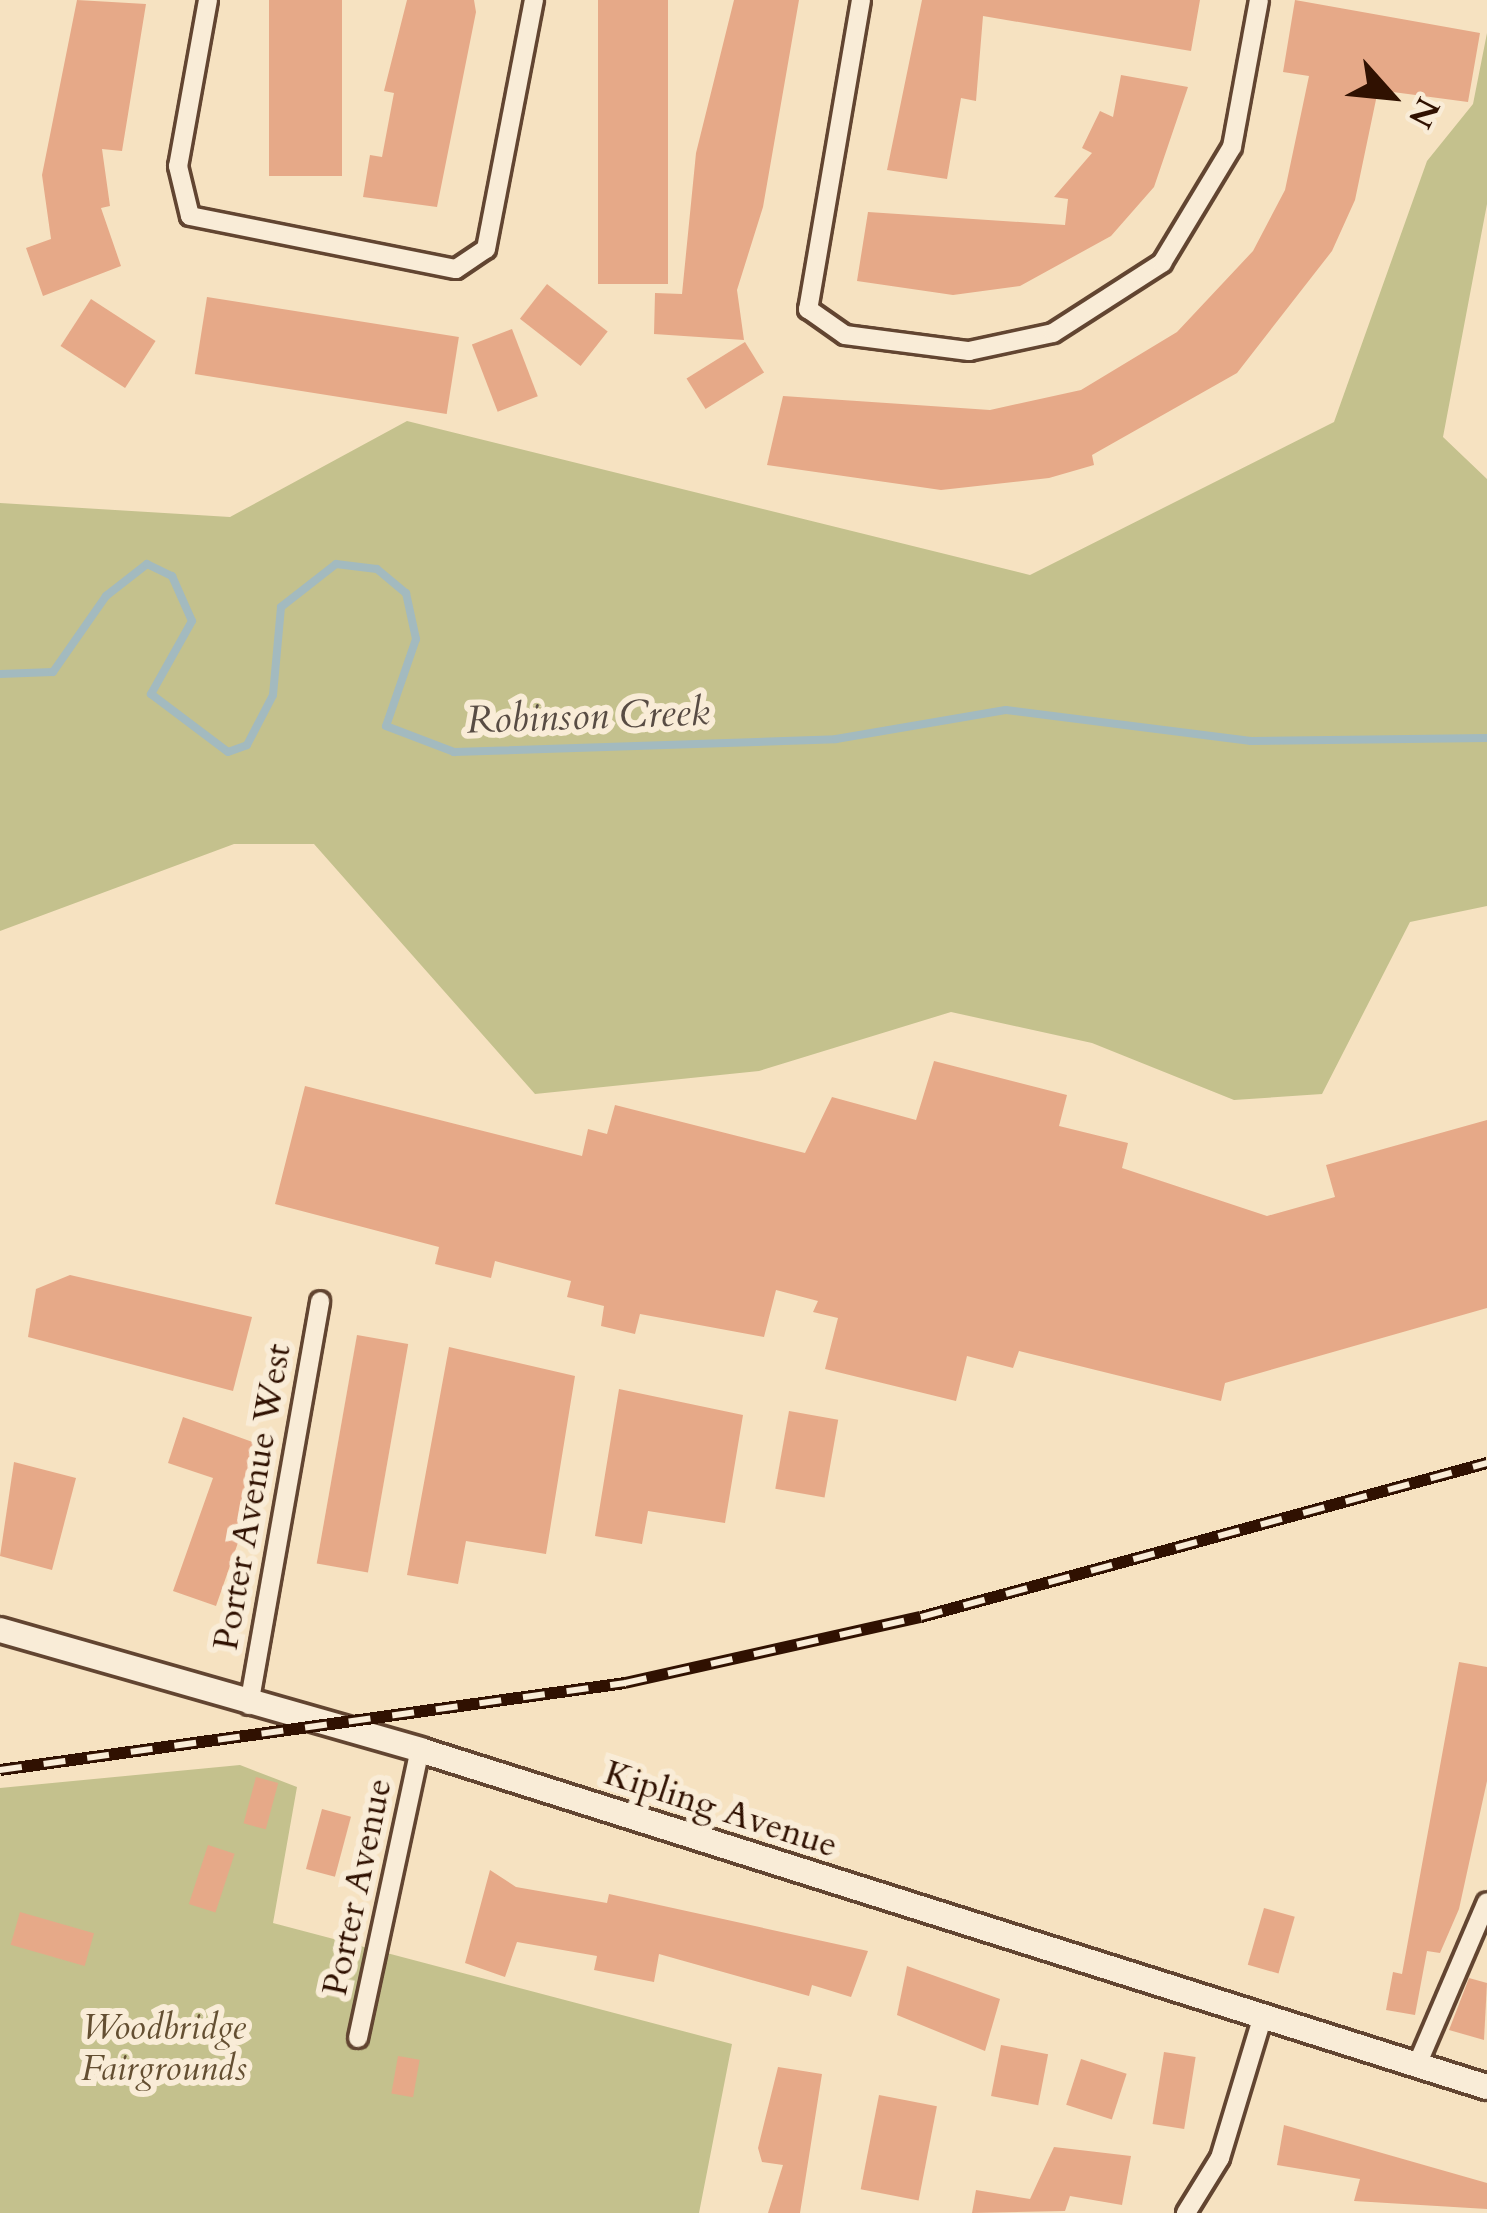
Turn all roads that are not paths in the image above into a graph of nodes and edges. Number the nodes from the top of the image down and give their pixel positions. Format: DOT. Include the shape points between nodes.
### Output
graph roads {
  1 [pos="208,0"];
  2 [pos="534,0"];
  3 [pos="861,0"];
  4 [pos="1259,0"];
  5 [pos="320,1300"];
  6 [pos="0,1630"];
  7 [pos="249,1705"];
  8 [pos="420,1750"];
  9 [pos="1487,1902"];
  10 [pos="1262,2019"];
  11 [pos="358,2038"];
  12 [pos="1417,2066"];
  13 [pos="1487,2087"];
  14 [pos="1186,2213"];
  1 -- 2 [label="street" via="178,166 181,207 219,226 456,268 486,249"];
  3 -- 4 [label="street" via="808,309 845,335 969,351 1053,334 1162,263 1232,147"];
  5 -- 7 [label="street, Porter Avenue West"];
  6 -- 7 [label="street, Kipling Avenue"];
  7 -- 8 [label="street, Kipling Avenue"];
  8 -- 10 [label="street, Kipling Avenue"];
  8 -- 11 [label="street, Porter Avenue"];
  9 -- 12 [label="street"];
  10 -- 12 [label="street, Kipling Avenue"];
  10 -- 14 [label="street" via="1220,2158"];
  12 -- 13 [label="street, Kipling Avenue"];
}
